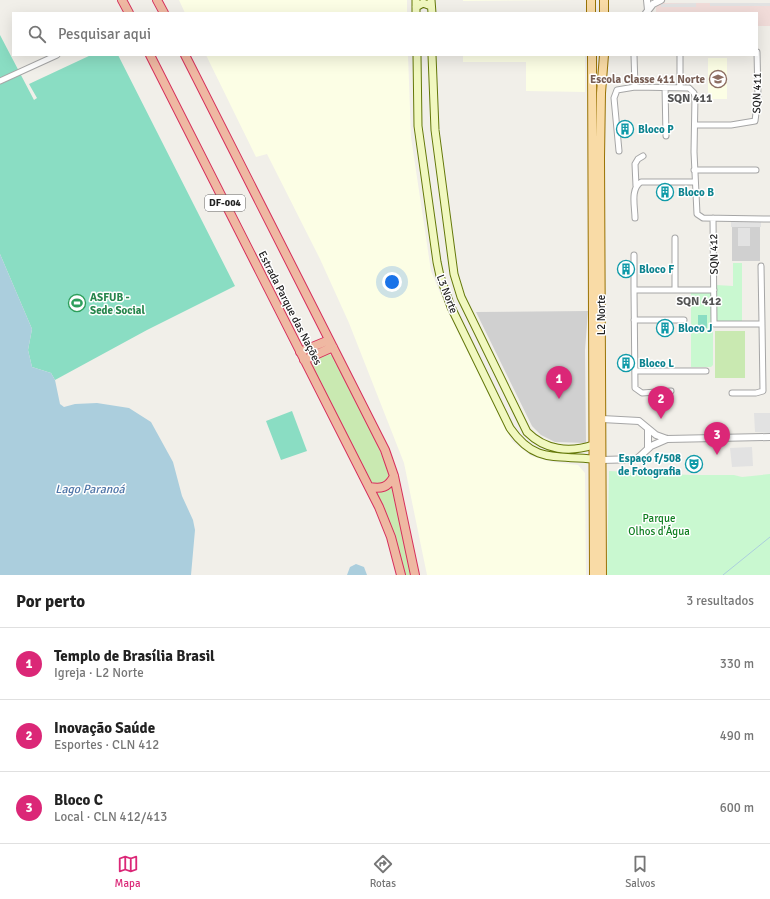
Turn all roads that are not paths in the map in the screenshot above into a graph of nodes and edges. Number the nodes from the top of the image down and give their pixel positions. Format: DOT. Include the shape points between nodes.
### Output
graph roads {
  1 [pos="122,0"];
  2 [pos="157,0"];
  3 [pos="591,0"];
  4 [pos="604,0"];
  5 [pos="647,0"];
  6 [pos="661,0"];
  7 [pos="416,6"];
  8 [pos="432,6"];
  9 [pos="128,12"];
  10 [pos="163,12"];
  11 [pos="591,12"];
  12 [pos="604,12"];
  13 [pos="647,12"];
  14 [pos="55,56"];
  15 [pos="151,56"];
  16 [pos="186,56"];
  17 [pos="417,56"];
  18 [pos="432,56"];
  19 [pos="592,56"];
  20 [pos="604,56"];
  21 [pos="634,56"];
  22 [pos="680,56"];
  23 [pos="757,56"];
  24 [pos="0,81"];
  25 [pos="635,86"];
  26 [pos="665,87"];
  27 [pos="680,87"];
  28 [pos="695,125"];
  29 [pos="666,136"];
  30 [pos="619,150"];
  31 [pos="643,156"];
  32 [pos="694,170"];
  33 [pos="756,170"];
  34 [pos="695,182"];
  35 [pos="636,186"];
  36 [pos="596,196"];
  37 [pos="634,218"];
  38 [pos="713,218"];
  39 [pos="770,219"];
  40 [pos="433,238"];
  41 [pos="449,238"];
  42 [pos="675,238"];
  43 [pos="634,255"];
  44 [pos="761,266"];
  45 [pos="634,290"];
  46 [pos="675,290"];
  47 [pos="714,290"];
  48 [pos="634,320"];
  49 [pos="684,320"];
  50 [pos="762,324"];
  51 [pos="331,343"];
  52 [pos="300,352"];
  53 [pos="304,360"];
  54 [pos="635,371"];
  55 [pos="706,371"];
  56 [pos="593,390"];
  57 [pos="602,390"];
  58 [pos="671,391"];
  59 [pos="732,393"];
  60 [pos="602,419"];
  61 [pos="648,429"];
  62 [pos="770,437"];
  63 [pos="667,439"];
  64 [pos="593,445"];
  65 [pos="648,448"];
  66 [pos="593,459"];
  67 [pos="602,460"];
  68 [pos="394,476"];
  69 [pos="369,488"];
  70 [pos="401,575"];
  71 [pos="415,575"];
  72 [pos="594,575"];
  73 [pos="602,575"];
  1 -- 9 [label="highway"];
  2 -- 10 [label="highway"];
  3 -- 11 [label="main road"];
  4 -- 12 [label="main road"];
  5 -- 13 [label="street"];
  6 -- 13 [label="street"];
  7 -- 8 [label="main road" via="423,3"];
  14 -- 24 [label="street"];
  15 -- 52 [label="highway, Estrada Parque das Nações / DF-004"];
  16 -- 51 [label="highway, Estrada Parque das Nações / DF-004"];
  17 -- 40 [label="main road, L3 Norte" via="418,126"];
  18 -- 41 [label="main road, L3 Norte" via="435,130"];
  19 -- 36 [label="main road, L2 Norte"];
  20 -- 36 [label="main road, L2 Norte"];
  21 -- 25 [label="street"];
  22 -- 27 [label="street"];
  23 -- 28 [label="street, SQN 411" via="758,97 755,121 731,125"];
  25 -- 26 [label="street"];
  25 -- 30 [label="street" via="620,88 615,93"];
  26 -- 27 [label="street"];
  26 -- 29 [label="street"];
  27 -- 28 [label="street" via="689,88 694,92"];
  28 -- 32 [label="street"];
  31 -- 35 [label="street" via="635,164"];
  32 -- 33 [label="street"];
  32 -- 34 [label="street"];
  34 -- 35 [label="street" via="641,182"];
  34 -- 38 [label="street" via="697,214 700,218"];
  35 -- 37 [label="street"];
  36 -- 56 [label="main road, L2 Norte"];
  36 -- 57 [label="main road, L2 Norte"];
  38 -- 39 [label="street"];
  38 -- 47 [label="street, SQN 412"];
  40 -- 41 [label="main road" via="438,246 442,247 447,244"];
  40 -- 66 [label="main road, L3 Norte" via="445,292 510,428 519,441 548,456"];
  41 -- 64 [label="main road, L3 Norte" via="454,274 461,297 527,432 543,445 557,449"];
  42 -- 46 [label="street"];
  43 -- 45 [label="street"];
  44 -- 50 [label="street"];
  45 -- 46 [label="street, SQN 412"];
  45 -- 48 [label="street"];
  46 -- 47 [label="street, SQN 412"];
  47 -- 50 [label="street, SQN 412" via="714,324"];
  48 -- 49 [label="street"];
  48 -- 54 [label="street"];
  50 -- 59 [label="street" via="763,391"];
  51 -- 52 [label="highway"];
  51 -- 53 [label="highway"];
  51 -- 68 [label="highway, Estrada Parque das Nações / DF-004" via="384,450"];
  52 -- 53 [label="highway, Estrada Parque das Nações / DF-004"];
  53 -- 69 [label="highway, Estrada Parque das Nações / DF-004"];
  54 -- 55 [label="street"];
  54 -- 58 [label="street" via="635,388 639,392"];
  56 -- 57 [label="main road"];
  56 -- 64 [label="main road, L2 Norte"];
  57 -- 60 [label="main road, L2 Norte"];
  60 -- 61 [label="street" via="639,421"];
  60 -- 67 [label="main road, L2 Norte"];
  61 -- 63 [label="street"];
  61 -- 65 [label="street"];
  62 -- 63 [label="street"];
  63 -- 65 [label="street"];
  64 -- 66 [label="main road, L2 Norte"];
  65 -- 67 [label="street" via="640,458 634,460"];
  66 -- 72 [label="main road, L2 Norte"];
  67 -- 73 [label="main road, L2 Norte"];
  68 -- 69 [label="highway" via="385,487"];
  68 -- 71 [label="highway, Estrada Parque das Nações / DF-004"];
  69 -- 70 [label="highway, Estrada Parque das Nações / DF-004" via="386,525"];
}
